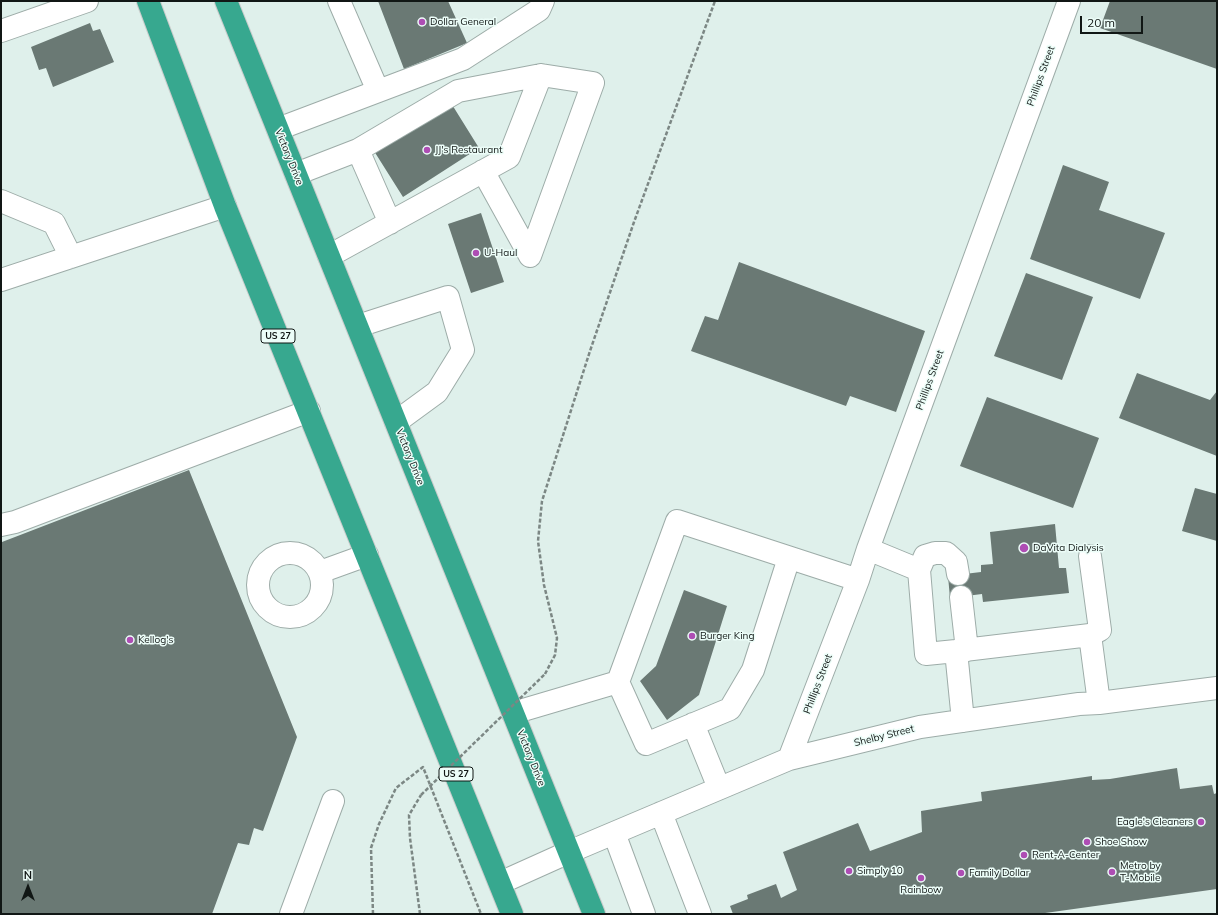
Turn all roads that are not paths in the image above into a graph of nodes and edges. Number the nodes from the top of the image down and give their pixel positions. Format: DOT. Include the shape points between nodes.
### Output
graph roads {
  1 [pos="87,1"];
  2 [pos="226,1"];
  3 [pos="339,1"];
  4 [pos="543,1"];
  5 [pos="1069,1"];
  6 [pos="153,3"];
  7 [pos="1,31"];
  8 [pos="540,75"];
  9 [pos="378,91"];
  10 [pos="278,129"];
  11 [pos="358,150"];
  12 [pos="483,171"];
  13 [pos="296,174"];
  14 [pos="1,201"];
  15 [pos="225,206"];
  16 [pos="390,223"];
  17 [pos="329,256"];
  18 [pos="71,257"];
  19 [pos="1,280"];
  20 [pos="358,326"];
  21 [pos="308,411"];
  22 [pos="396,422"];
  23 [pos="1,525"];
  24 [pos="868,549"];
  25 [pos="367,555"];
  26 [pos="1090,556"];
  27 [pos="789,558"];
  28 [pos="920,570"];
  29 [pos="320,572"];
  30 [pos="958,574"];
  31 [pos="858,580"];
  32 [pos="961,597"];
  33 [pos="1090,635"];
  34 [pos="962,650"];
  35 [pos="618,682"];
  36 [pos="1217,688"];
  37 [pos="1099,703"];
  38 [pos="513,713"];
  39 [pos="963,721"];
  40 [pos="694,724"];
  41 [pos="789,759"];
  42 [pos="719,788"];
  43 [pos="333,801"];
  44 [pos="661,813"];
  45 [pos="614,833"];
  46 [pos="569,852"];
  47 [pos="500,883"];
  48 [pos="291,914"];
  49 [pos="512,914"];
  50 [pos="594,914"];
  51 [pos="644,914"];
  52 [pos="700,914"];
  1 -- 7 [label="street"];
  2 -- 10 [label="highway, Victory Drive"];
  3 -- 9 [label="street"];
  4 -- 9 [label="street" via="539,10 463,59"];
  5 -- 24 [label="street, Phillips Street"];
  6 -- 15 [label="highway, US 27"];
  8 -- 11 [label="street" via="458,91"];
  8 -- 12 [label="street" via="509,157"];
  8 -- 12 [label="street" via="593,83 530,256"];
  9 -- 10 [label="street"];
  10 -- 13 [label="highway, Victory Drive"];
  11 -- 13 [label="street"];
  11 -- 16 [label="street"];
  12 -- 16 [label="street"];
  13 -- 17 [label="highway, Victory Drive"];
  14 -- 18 [label="street" via="54,223"];
  15 -- 18 [label="street"];
  15 -- 21 [label="highway, US 27"];
  16 -- 17 [label="street"];
  17 -- 20 [label="highway, Victory Drive"];
  18 -- 19 [label="street"];
  20 -- 22 [label="highway, Victory Drive"];
  20 -- 22 [label="street" via="448,297 463,350 436,392"];
  21 -- 23 [label="street" via="15,522"];
  21 -- 25 [label="highway, US 27"];
  22 -- 38 [label="highway, Victory Drive"];
  24 -- 28 [label="street"];
  24 -- 31 [label="street, Phillips Street"];
  25 -- 29 [label="street"];
  25 -- 47 [label="highway, US 27"];
  26 -- 33 [label="street" via="1100,630"];
  27 -- 31 [label="street"];
  27 -- 35 [label="street" via="676,521"];
  27 -- 40 [label="street" via="754,670 730,708"];
  28 -- 30 [label="street" via="924,556 946,553 956,562"];
  28 -- 34 [label="street" via="926,654"];
  31 -- 41 [label="street, Phillips Street"];
  32 -- 34 [label="street"];
  33 -- 34 [label="street"];
  33 -- 37 [label="street"];
  34 -- 39 [label="street"];
  35 -- 38 [label="street"];
  35 -- 40 [label="street" via="646,744"];
  36 -- 37 [label="street, Shelby Street"];
  37 -- 39 [label="street, Shelby Street"];
  38 -- 46 [label="highway, Victory Drive"];
  39 -- 41 [label="street, Shelby Street" via="920,727"];
  40 -- 42 [label="street"];
  41 -- 42 [label="street, Shelby Street"];
  42 -- 44 [label="street, Shelby Street"];
  43 -- 48 [label="street"];
  44 -- 45 [label="street, Shelby Street"];
  44 -- 52 [label="street"];
  45 -- 46 [label="street, Shelby Street"];
  45 -- 51 [label="street"];
  46 -- 47 [label="street, Shelby Street"];
  46 -- 50 [label="highway, Victory Drive"];
  47 -- 49 [label="highway, US 27"];
}
